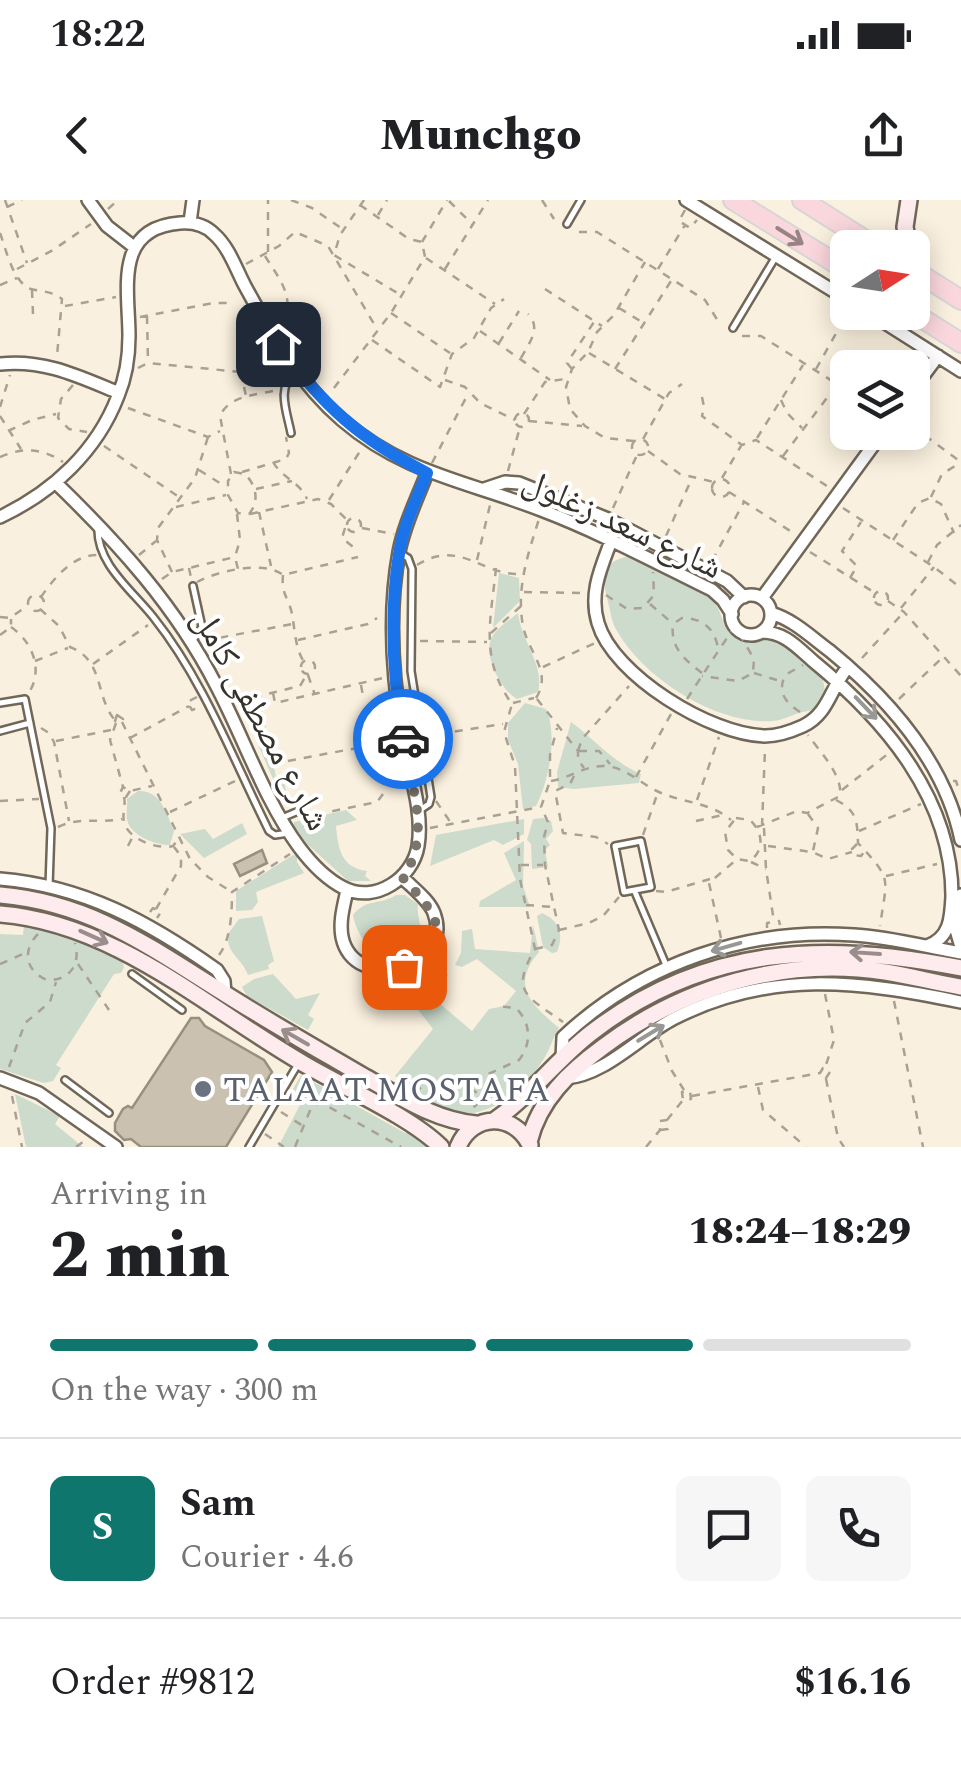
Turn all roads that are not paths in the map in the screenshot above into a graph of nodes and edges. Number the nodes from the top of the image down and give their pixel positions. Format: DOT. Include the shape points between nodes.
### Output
graph roads {
  1 [pos="88,200"];
  2 [pos="192,200"];
  3 [pos="582,200"];
  4 [pos="734,200"];
  5 [pos="802,200"];
  6 [pos="909,200"];
  7 [pos="688,201"];
  8 [pos="190,222"];
  9 [pos="567,224"];
  10 [pos="850,230"];
  11 [pos="906,230"];
  12 [pos="134,247"];
  13 [pos="776,256"];
  14 [pos="830,260"];
  15 [pos="930,283"];
  16 [pos="830,290"];
  17 [pos="954,295"];
  18 [pos="930,323"];
  19 [pos="733,328"];
  20 [pos="897,330"];
  21 [pos="961,343"];
  22 [pos="938,356"];
  23 [pos="5,364"];
  24 [pos="930,367"];
  25 [pos="298,371"];
  26 [pos="961,371"];
  27 [pos="120,394"];
  28 [pos="288,436"];
  29 [pos="869,450"];
  30 [pos="427,473"];
  31 [pos="56,484"];
  32 [pos="489,491"];
  33 [pos="0,517"];
  34 [pos="98,524"];
  35 [pos="611,541"];
  36 [pos="399,552"];
  37 [pos="193,586"];
  38 [pos="744,596"];
  39 [pos="762,598"];
  40 [pos="771,614"];
  41 [pos="734,620"];
  42 [pos="762,632"];
  43 [pos="196,637"];
  44 [pos="848,667"];
  45 [pos="836,680"];
  46 [pos="0,703"];
  47 [pos="30,723"];
  48 [pos="0,730"];
  49 [pos="297,811"];
  50 [pos="417,811"];
  51 [pos="282,818"];
  52 [pos="290,833"];
  53 [pos="961,840"];
  54 [pos="403,878"];
  55 [pos="0,879"];
  56 [pos="49,886"];
  57 [pos="348,890"];
  58 [pos="634,891"];
  59 [pos="0,895"];
  60 [pos="961,895"];
  61 [pos="0,914"];
  62 [pos="926,946"];
  63 [pos="961,950"];
  64 [pos="667,968"];
  65 [pos="961,968"];
  66 [pos="132,974"];
  67 [pos="961,987"];
  68 [pos="224,994"];
  69 [pos="961,1002"];
  70 [pos="182,1010"];
  71 [pos="562,1058"];
  72 [pos="299,1061"];
  73 [pos="566,1078"];
  74 [pos="6,1079"];
  75 [pos="65,1080"];
  76 [pos="109,1113"];
  77 [pos="495,1120"];
  78 [pos="468,1123"];
  79 [pos="530,1144"];
  80 [pos="116,1147"];
  81 [pos="249,1147"];
  82 [pos="441,1147"];
  83 [pos="458,1147"];
  1 -- 12 [label="street" via="114,234"];
  2 -- 8 [label="street"];
  3 -- 9 [label="lane"];
  4 -- 14 [label="main road, one-way"];
  5 -- 10 [label="main road"];
  6 -- 11 [label="street"];
  7 -- 13 [label="street"];
  8 -- 12 [label="street" via="150,232"];
  8 -- 25 [label="street, شارع سعد زغلول" via="216,235"];
  12 -- 27 [label="street"];
  13 -- 16 [label="street"];
  13 -- 19 [label="lane"];
  15 -- 17 [label="main road"];
  18 -- 21 [label="main road"];
  20 -- 22 [label="street"];
  22 -- 24 [label="street"];
  22 -- 26 [label="street"];
  23 -- 27 [label="street" via="56,367"];
  25 -- 28 [label="lane" via="283,388"];
  25 -- 30 [label="street, شارع سعد زغلول" via="368,440"];
  27 -- 31 [label="street"];
  29 -- 39 [label="street"];
  30 -- 32 [label="street, شارع سعد زغلول"];
  30 -- 36 [label="street"];
  31 -- 33 [label="street"];
  31 -- 34 [label="street, شارع مصطفى كامل"];
  32 -- 35 [label="street, شارع سعد زغلول"];
  32 -- 38 [label="street, شارع سعد زغلول" via="519,483 608,520"];
  34 -- 43 [label="street, شارع مصطفى كامل"];
  34 -- 52 [label="lane" via="102,556 155,620 202,694 268,831"];
  35 -- 41 [label="street, شارع سعد زغلول" via="712,590"];
  35 -- 45 [label="street" via="595,589 604,639 613,654 679,706 766,736 808,723"];
  36 -- 50 [label="street" via="394,675"];
  36 -- 50 [label="lane" via="412,569 410,641 431,797"];
  37 -- 43 [label="lane" via="201,621"];
  38 -- 39 [label="street"];
  38 -- 41 [label="street"];
  39 -- 40 [label="street"];
  40 -- 42 [label="street"];
  40 -- 44 [label="street"];
  41 -- 42 [label="street" via="744,634"];
  42 -- 45 [label="street" via="782,635"];
  43 -- 51 [label="street, شارع مصطفى كامل"];
  44 -- 45 [label="street"];
  44 -- 53 [label="street" via="890,707 932,764"];
  45 -- 62 [label="street, one-way" via="880,722 929,800 949,862 950,919 944,935"];
  46 -- 47 [label="lane" via="25,698"];
  47 -- 48 [label="lane"];
  47 -- 56 [label="lane" via="51,828"];
  49 -- 51 [label="lane"];
  50 -- 54 [label="street" via="418,847"];
  51 -- 52 [label="street, شارع مصطفى كامل"];
  52 -- 57 [label="street, شارع مصطفى كامل" via="321,872"];
  54 -- 57 [label="street" via="377,890"];
  54 -- 57 [label="street" via="431,907 436,936 416,962 392,970 357,962 344,945"];
  55 -- 56 [label="street"];
  56 -- 68 [label="street" via="129,914 210,965 221,975"];
  58 -- 58 [label="lane" via="650,888 641,841 614,846 624,892"];
  58 -- 64 [label="lane"];
  59 -- 68 [label="street" via="60,905 111,924"];
  60 -- 63 [label="street"];
  61 -- 72 [label="street, one-way" via="71,927 133,956"];
  62 -- 63 [label="street"];
  62 -- 64 [label="street, one-way" via="806,935 724,947"];
  64 -- 71 [label="street" via="572,1028 560,1044"];
  65 -- 71 [label="street, one-way" via="845,952 732,963 642,1000"];
  66 -- 70 [label="lane"];
  67 -- 73 [label="street" via="854,969 736,980 616,1036"];
  78 -- 68 [label="street, one-way" via="433,1114"];
  73 -- 69 [label="street, one-way" via="586,1075 657,1029 737,994 822,983"];
  71 -- 77 [label="street"];
  72 -- 81 [label="lane"];
  72 -- 82 [label="street"];
  73 -- 79 [label="street" via="538,1116"];
  74 -- 80 [label="street"];
  75 -- 76 [label="lane"];
  77 -- 78 [label="street"];
  77 -- 79 [label="street" via="515,1126"];
  78 -- 83 [label="street"];
}
